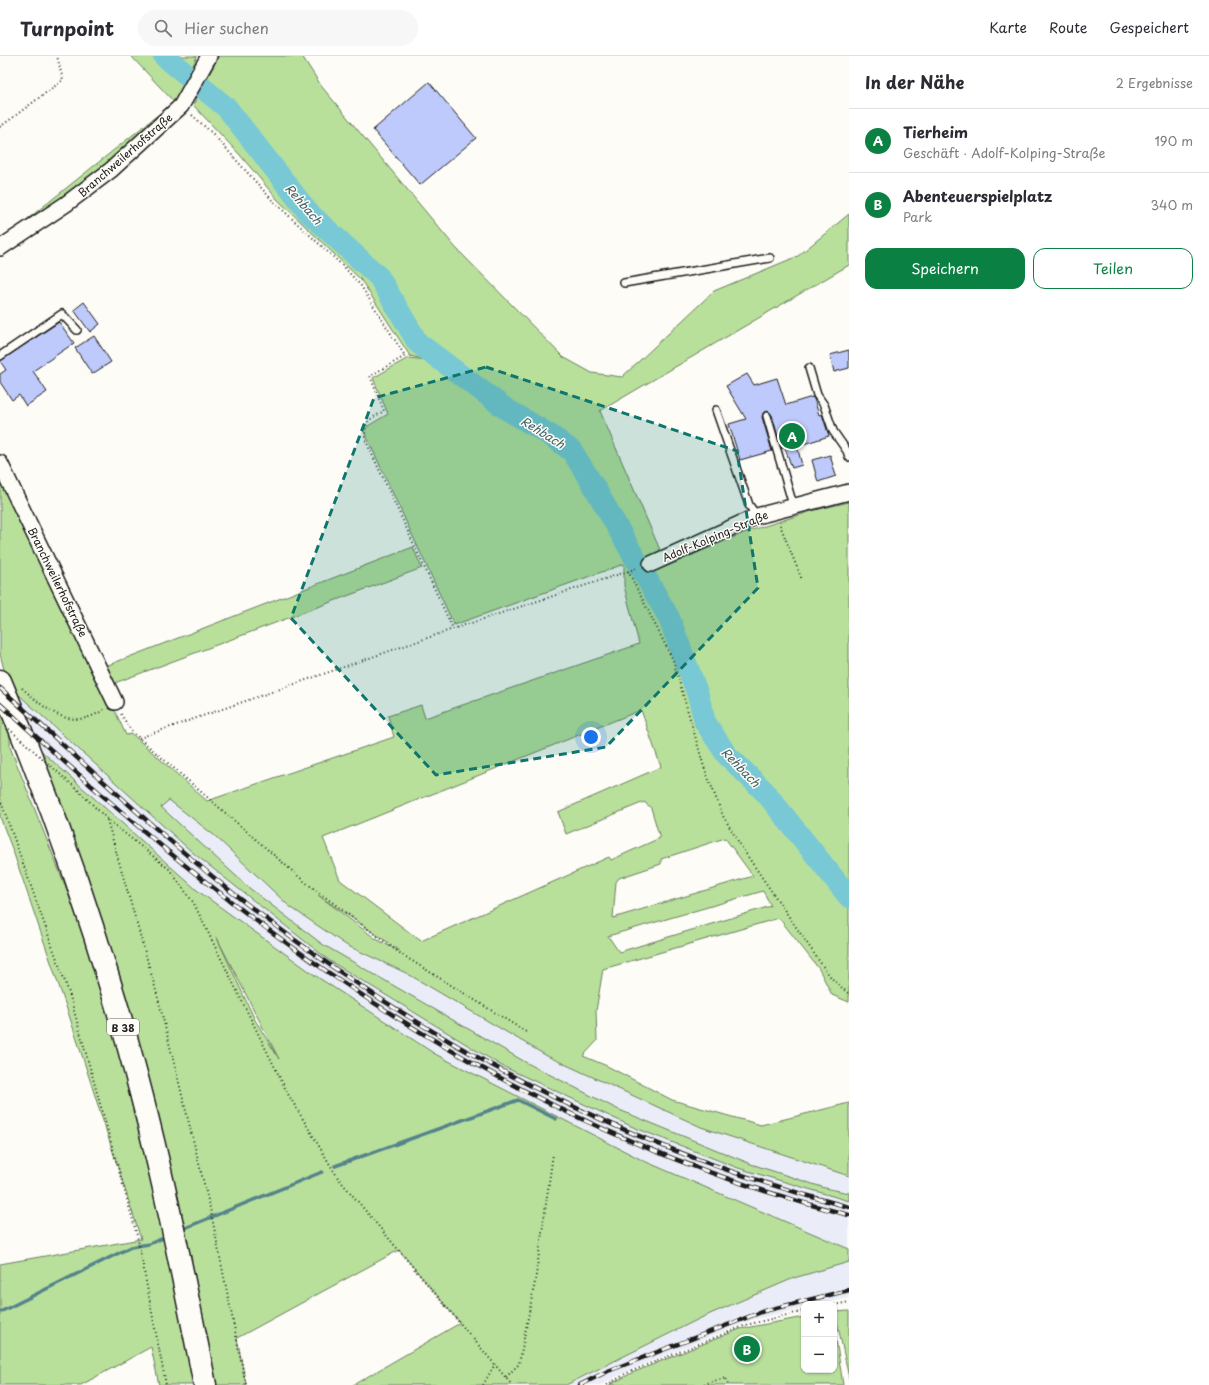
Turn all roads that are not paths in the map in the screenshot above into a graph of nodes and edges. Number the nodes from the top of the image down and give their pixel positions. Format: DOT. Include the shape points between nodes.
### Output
graph roads {
  1 [pos="206,61"];
  2 [pos="0,248"];
  3 [pos="770,258"];
  4 [pos="624,283"];
  5 [pos="77,330"];
  6 [pos="0,356"];
  7 [pos="809,368"];
  8 [pos="716,410"];
  9 [pos="767,416"];
  10 [pos="849,457"];
  11 [pos="0,463"];
  12 [pos="849,492"];
  13 [pos="793,505"];
  14 [pos="757,516"];
  15 [pos="651,564"];
  16 [pos="0,681"];
  17 [pos="115,702"];
  18 [pos="205,1385"];
  1 -- 2 [label="street, Branchweilerhofstraße" via="181,106 111,170"];
  3 -- 4 [label="lane"];
  5 -- 6 [label="lane" via="62,314"];
  7 -- 10 [label="lane" via="817,396 824,405 833,431"];
  8 -- 14 [label="lane" via="749,505"];
  9 -- 13 [label="lane"];
  11 -- 17 [label="street, Branchweilerhofstraße"];
  12 -- 13 [label="street, Adolf-Kolping-Straße"];
  13 -- 14 [label="street, Adolf-Kolping-Straße"];
  14 -- 15 [label="street, Adolf-Kolping-Straße"];
  16 -- 18 [label="main road, B 38" via="64,841 115,998 171,1220"];
}
